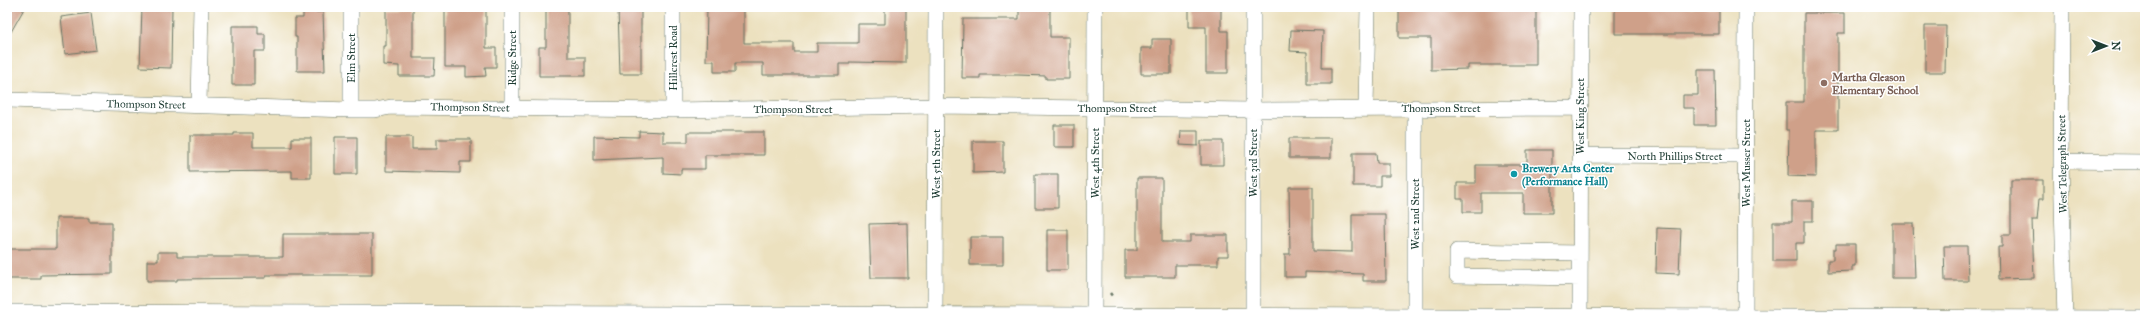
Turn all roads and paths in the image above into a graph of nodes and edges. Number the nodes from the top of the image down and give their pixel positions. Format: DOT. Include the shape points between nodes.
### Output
graph roads {
  1 [pos="201,7"];
  2 [pos="352,7"];
  3 [pos="512,7"];
  4 [pos="673,7"];
  5 [pos="936,7"];
  6 [pos="1095,7"];
  7 [pos="1253,7"];
  8 [pos="1368,7"];
  9 [pos="1581,7"];
  10 [pos="1746,7"];
  11 [pos="2062,7"];
  12 [pos="7,100"];
  13 [pos="200,105"];
  14 [pos="936,106"];
  15 [pos="1415,107"];
  16 [pos="512,108"];
  17 [pos="1095,108"];
  18 [pos="1366,108"];
  19 [pos="1580,108"];
  20 [pos="351,110"];
  21 [pos="673,110"];
  22 [pos="1253,110"];
  23 [pos="1580,155"];
  24 [pos="1746,156"];
  25 [pos="2061,161"];
  26 [pos="2145,162"];
  27 [pos="1580,253"];
  28 [pos="1580,278"];
  29 [pos="13,312"];
  30 [pos="134,316"];
  31 [pos="775,316"];
  32 [pos="294,317"];
  33 [pos="454,317"];
  34 [pos="614,317"];
  35 [pos="935,317"];
  36 [pos="1095,317"];
  37 [pos="1415,317"];
  38 [pos="1253,318"];
  39 [pos="1580,318"];
  40 [pos="2145,318"];
  41 [pos="1745,319"];
  42 [pos="1904,319"];
  43 [pos="2065,319"];
  1 -- 13 [label="street"];
  2 -- 20 [label="street, Elm Street"];
  3 -- 16 [label="street, Ridge Street"];
  4 -- 21 [label="street, Hillcrest Road"];
  5 -- 14 [label="street, West 5th Street"];
  6 -- 17 [label="street, West 4th Street"];
  7 -- 22 [label="street, West 3rd Street"];
  8 -- 18 [label="street"];
  9 -- 19 [label="street, West King Street"];
  10 -- 24 [label="street, West Musser Street"];
  11 -- 25 [label="street, West Telegraph Street"];
  12 -- 13 [label="street, Thompson Street"];
  13 -- 20 [label="street, Thompson Street"];
  14 -- 17 [label="street, Thompson Street"];
  14 -- 21 [label="street, Thompson Street"];
  14 -- 35 [label="street, West 5th Street"];
  15 -- 18 [label="street, Thompson Street"];
  15 -- 19 [label="street, Thompson Street"];
  15 -- 37 [label="street, West 2nd Street"];
  16 -- 20 [label="street, Thompson Street" via="391,107"];
  16 -- 21 [label="street, Thompson Street"];
  17 -- 22 [label="street, Thompson Street"];
  17 -- 36 [label="street, West 4th Street"];
  18 -- 22 [label="street, Thompson Street"];
  19 -- 23 [label="street, West King Street"];
  22 -- 38 [label="street, West 3rd Street"];
  23 -- 24 [label="street, North Phillips Street"];
  23 -- 27 [label="street, West King Street"];
  24 -- 41 [label="street, West Musser Street"];
  25 -- 26 [label="street"];
  25 -- 43 [label="street, West Telegraph Street"];
  27 -- 28 [label="street, West King Street"];
  27 -- 28 [label="street" via="1457,251 1457,276"];
  28 -- 39 [label="street, West King Street"];
  29 -- 30 [label="street"];
  30 -- 32 [label="street"];
  31 -- 34 [label="street"];
  31 -- 35 [label="street"];
  32 -- 33 [label="street"];
  33 -- 34 [label="street"];
  35 -- 36 [label="street"];
  36 -- 38 [label="street"];
  37 -- 38 [label="street"];
  37 -- 39 [label="street"];
  39 -- 41 [label="street"];
  40 -- 43 [label="street"];
  41 -- 42 [label="street"];
  42 -- 43 [label="street"];
}
